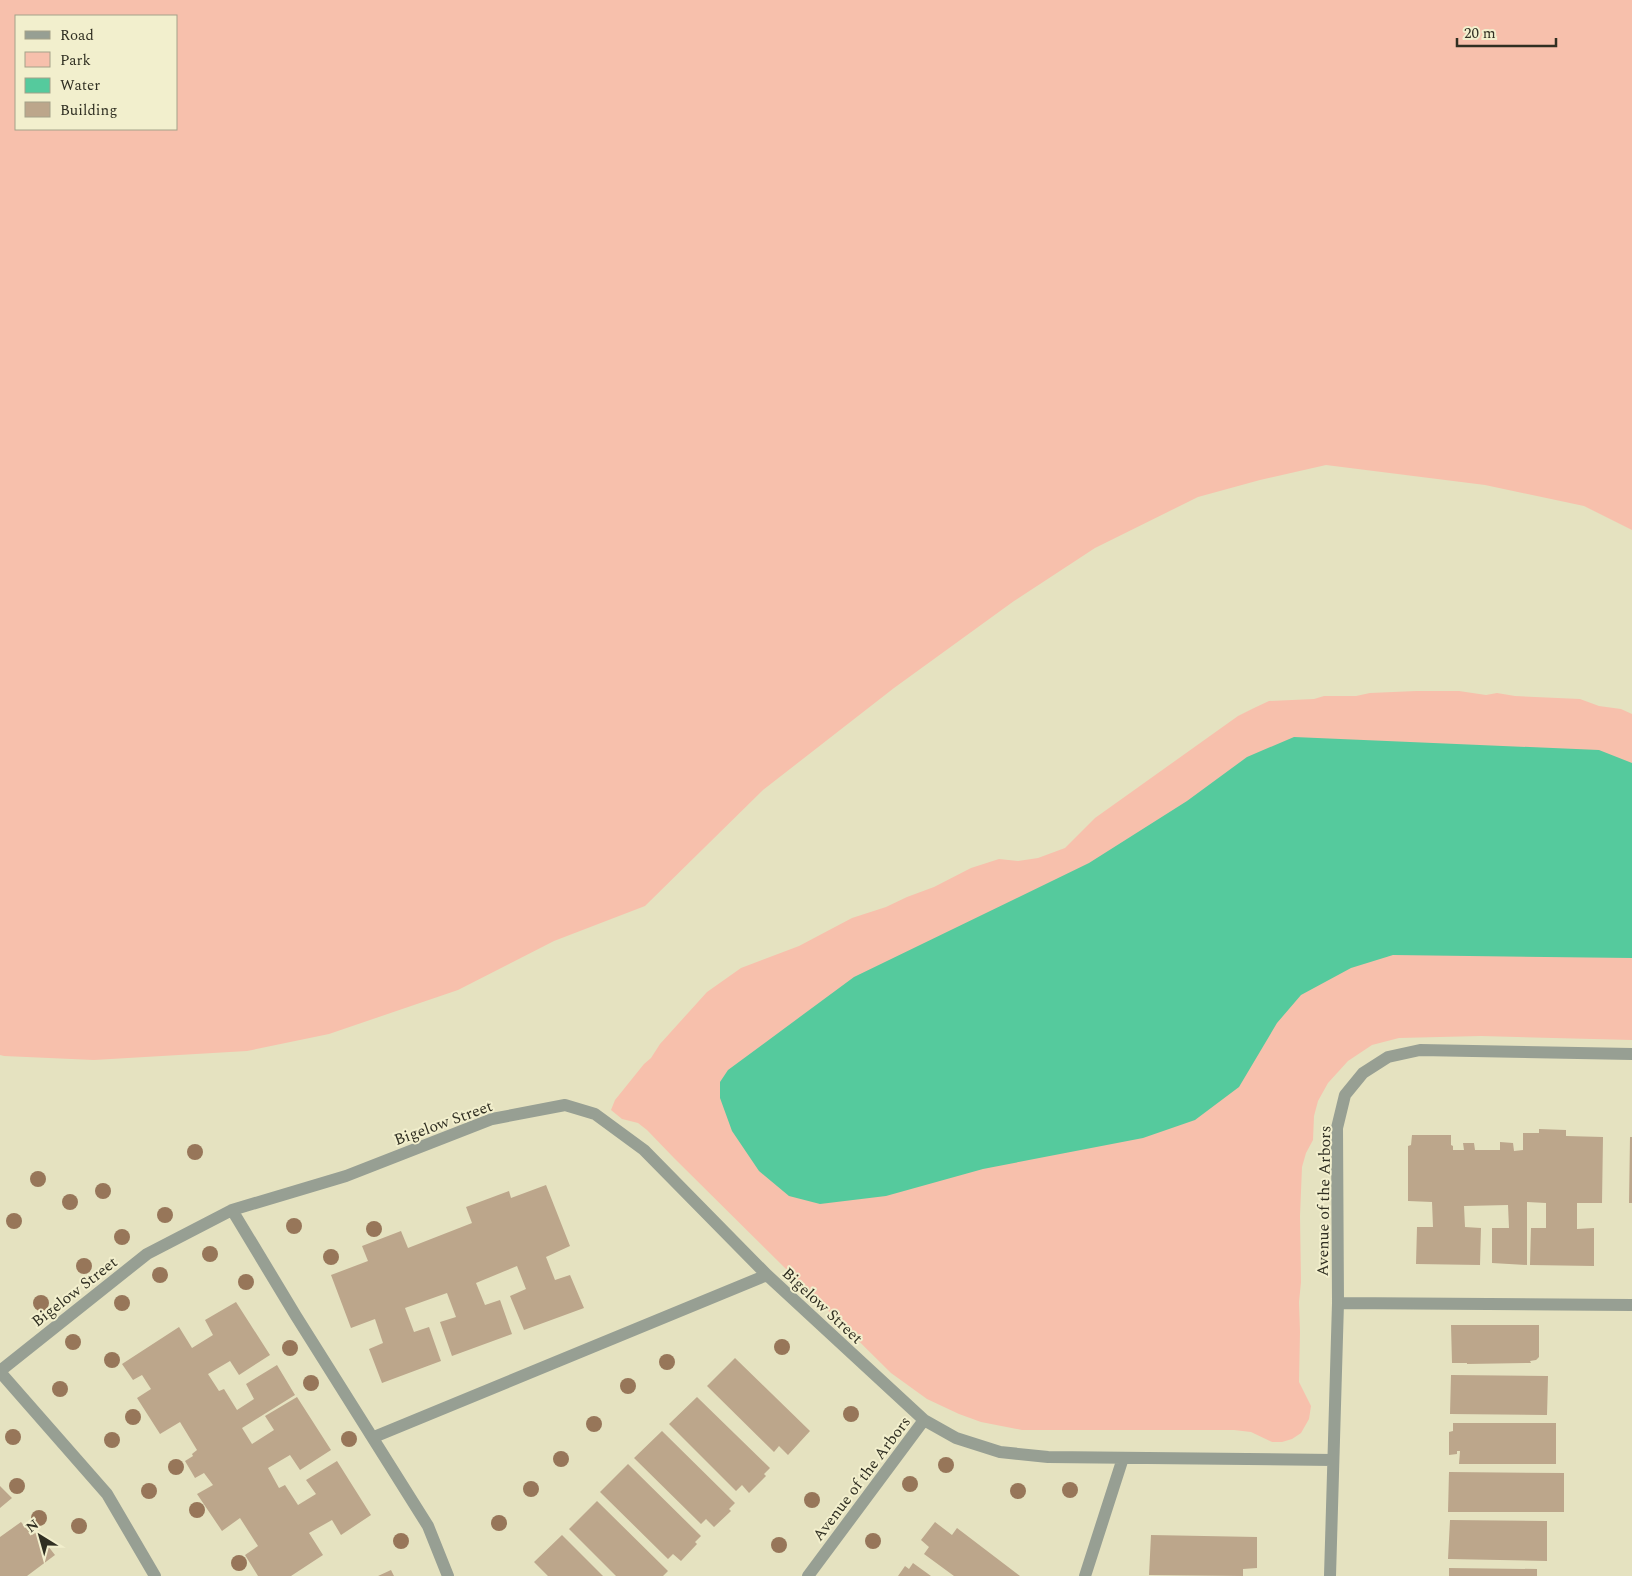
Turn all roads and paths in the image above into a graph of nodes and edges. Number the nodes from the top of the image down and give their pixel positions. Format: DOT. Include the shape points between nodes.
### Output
graph roads {
  1 [pos="1632,1054"];
  2 [pos="232,1210"];
  3 [pos="768,1275"];
  4 [pos="1338,1303"];
  5 [pos="1632,1304"];
  6 [pos="0,1372"];
  7 [pos="924,1420"];
  8 [pos="374,1437"];
  9 [pos="1123,1458"];
  10 [pos="1333,1460"];
  11 [pos="155,1576"];
  12 [pos="448,1576"];
  13 [pos="808,1576"];
  14 [pos="1085,1576"];
  15 [pos="1330,1576"];
  1 -- 4 [label="street, Avenue of the Arbors" via="1420,1050 1388,1057 1363,1073 1345,1095 1337,1128"];
  2 -- 3 [label="street, Bigelow Street" via="346,1176 492,1119 565,1105 596,1114 644,1150"];
  2 -- 6 [label="street, Bigelow Street" via="147,1254"];
  2 -- 8 [label="street"];
  3 -- 7 [label="street, Bigelow Street"];
  3 -- 8 [label="street"];
  4 -- 5 [label="street"];
  4 -- 10 [label="street, Avenue of the Arbors"];
  6 -- 11 [label="street" via="107,1494"];
  7 -- 9 [label="street, Avenue of the Arbors" via="956,1438 1000,1452 1048,1457"];
  7 -- 13 [label="street, Avenue of the Arbors"];
  8 -- 12 [label="street" via="428,1526"];
  9 -- 10 [label="street, Avenue of the Arbors"];
  9 -- 14 [label="street"];
  10 -- 15 [label="street, Avenue of the Arbors"];
}
